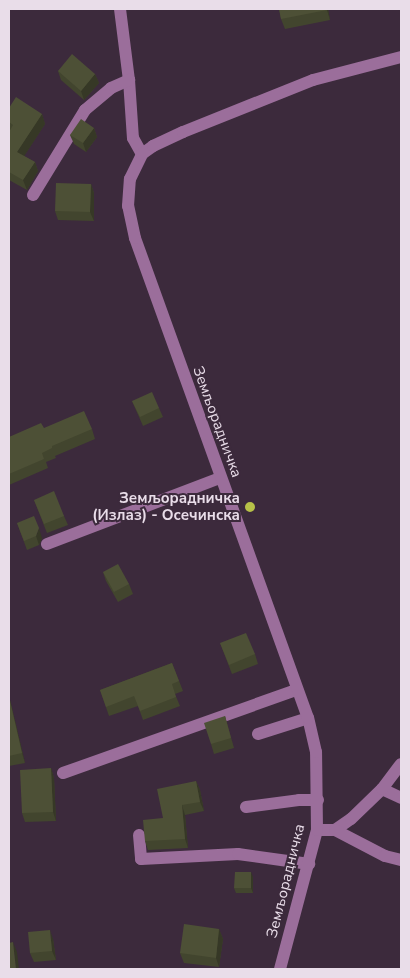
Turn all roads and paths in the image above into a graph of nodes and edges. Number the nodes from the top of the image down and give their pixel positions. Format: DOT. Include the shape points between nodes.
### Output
graph roads {
  1 [pos="120,9"];
  2 [pos="401,57"];
  3 [pos="129,80"];
  4 [pos="142,154"];
  5 [pos="34,195"];
  6 [pos="220,478"];
  7 [pos="47,544"];
  8 [pos="296,690"];
  9 [pos="308,718"];
  10 [pos="258,734"];
  11 [pos="401,764"];
  12 [pos="63,773"];
  13 [pos="382,789"];
  14 [pos="401,798"];
  15 [pos="318,800"];
  16 [pos="246,807"];
  17 [pos="317,830"];
  18 [pos="335,830"];
  19 [pos="139,835"];
  20 [pos="401,860"];
  21 [pos="308,864"];
  22 [pos="280,969"];
  1 -- 3 [label="street"];
  2 -- 4 [label="street" via="349,69 264,98 182,132"];
  3 -- 4 [label="street" via="133,138"];
  3 -- 5 [label="street" via="112,88 86,110"];
  4 -- 6 [label="street, Земљорадничка" via="130,179 129,216 152,291"];
  6 -- 7 [label="street"];
  6 -- 8 [label="street, Земљорадничка"];
  8 -- 9 [label="street, Земљорадничка"];
  8 -- 12 [label="street"];
  9 -- 10 [label="street"];
  9 -- 15 [label="street, Земљорадничка" via="316,752"];
  11 -- 13 [label="street"];
  13 -- 14 [label="street"];
  13 -- 18 [label="street"];
  15 -- 16 [label="street"];
  15 -- 17 [label="street, Земљорадничка"];
  17 -- 18 [label="street"];
  17 -- 21 [label="street, Земљорадничка"];
  18 -- 20 [label="street" via="385,856"];
  19 -- 21 [label="street" via="141,859 238,854"];
  21 -- 22 [label="street, Земљорадничка"];
}
